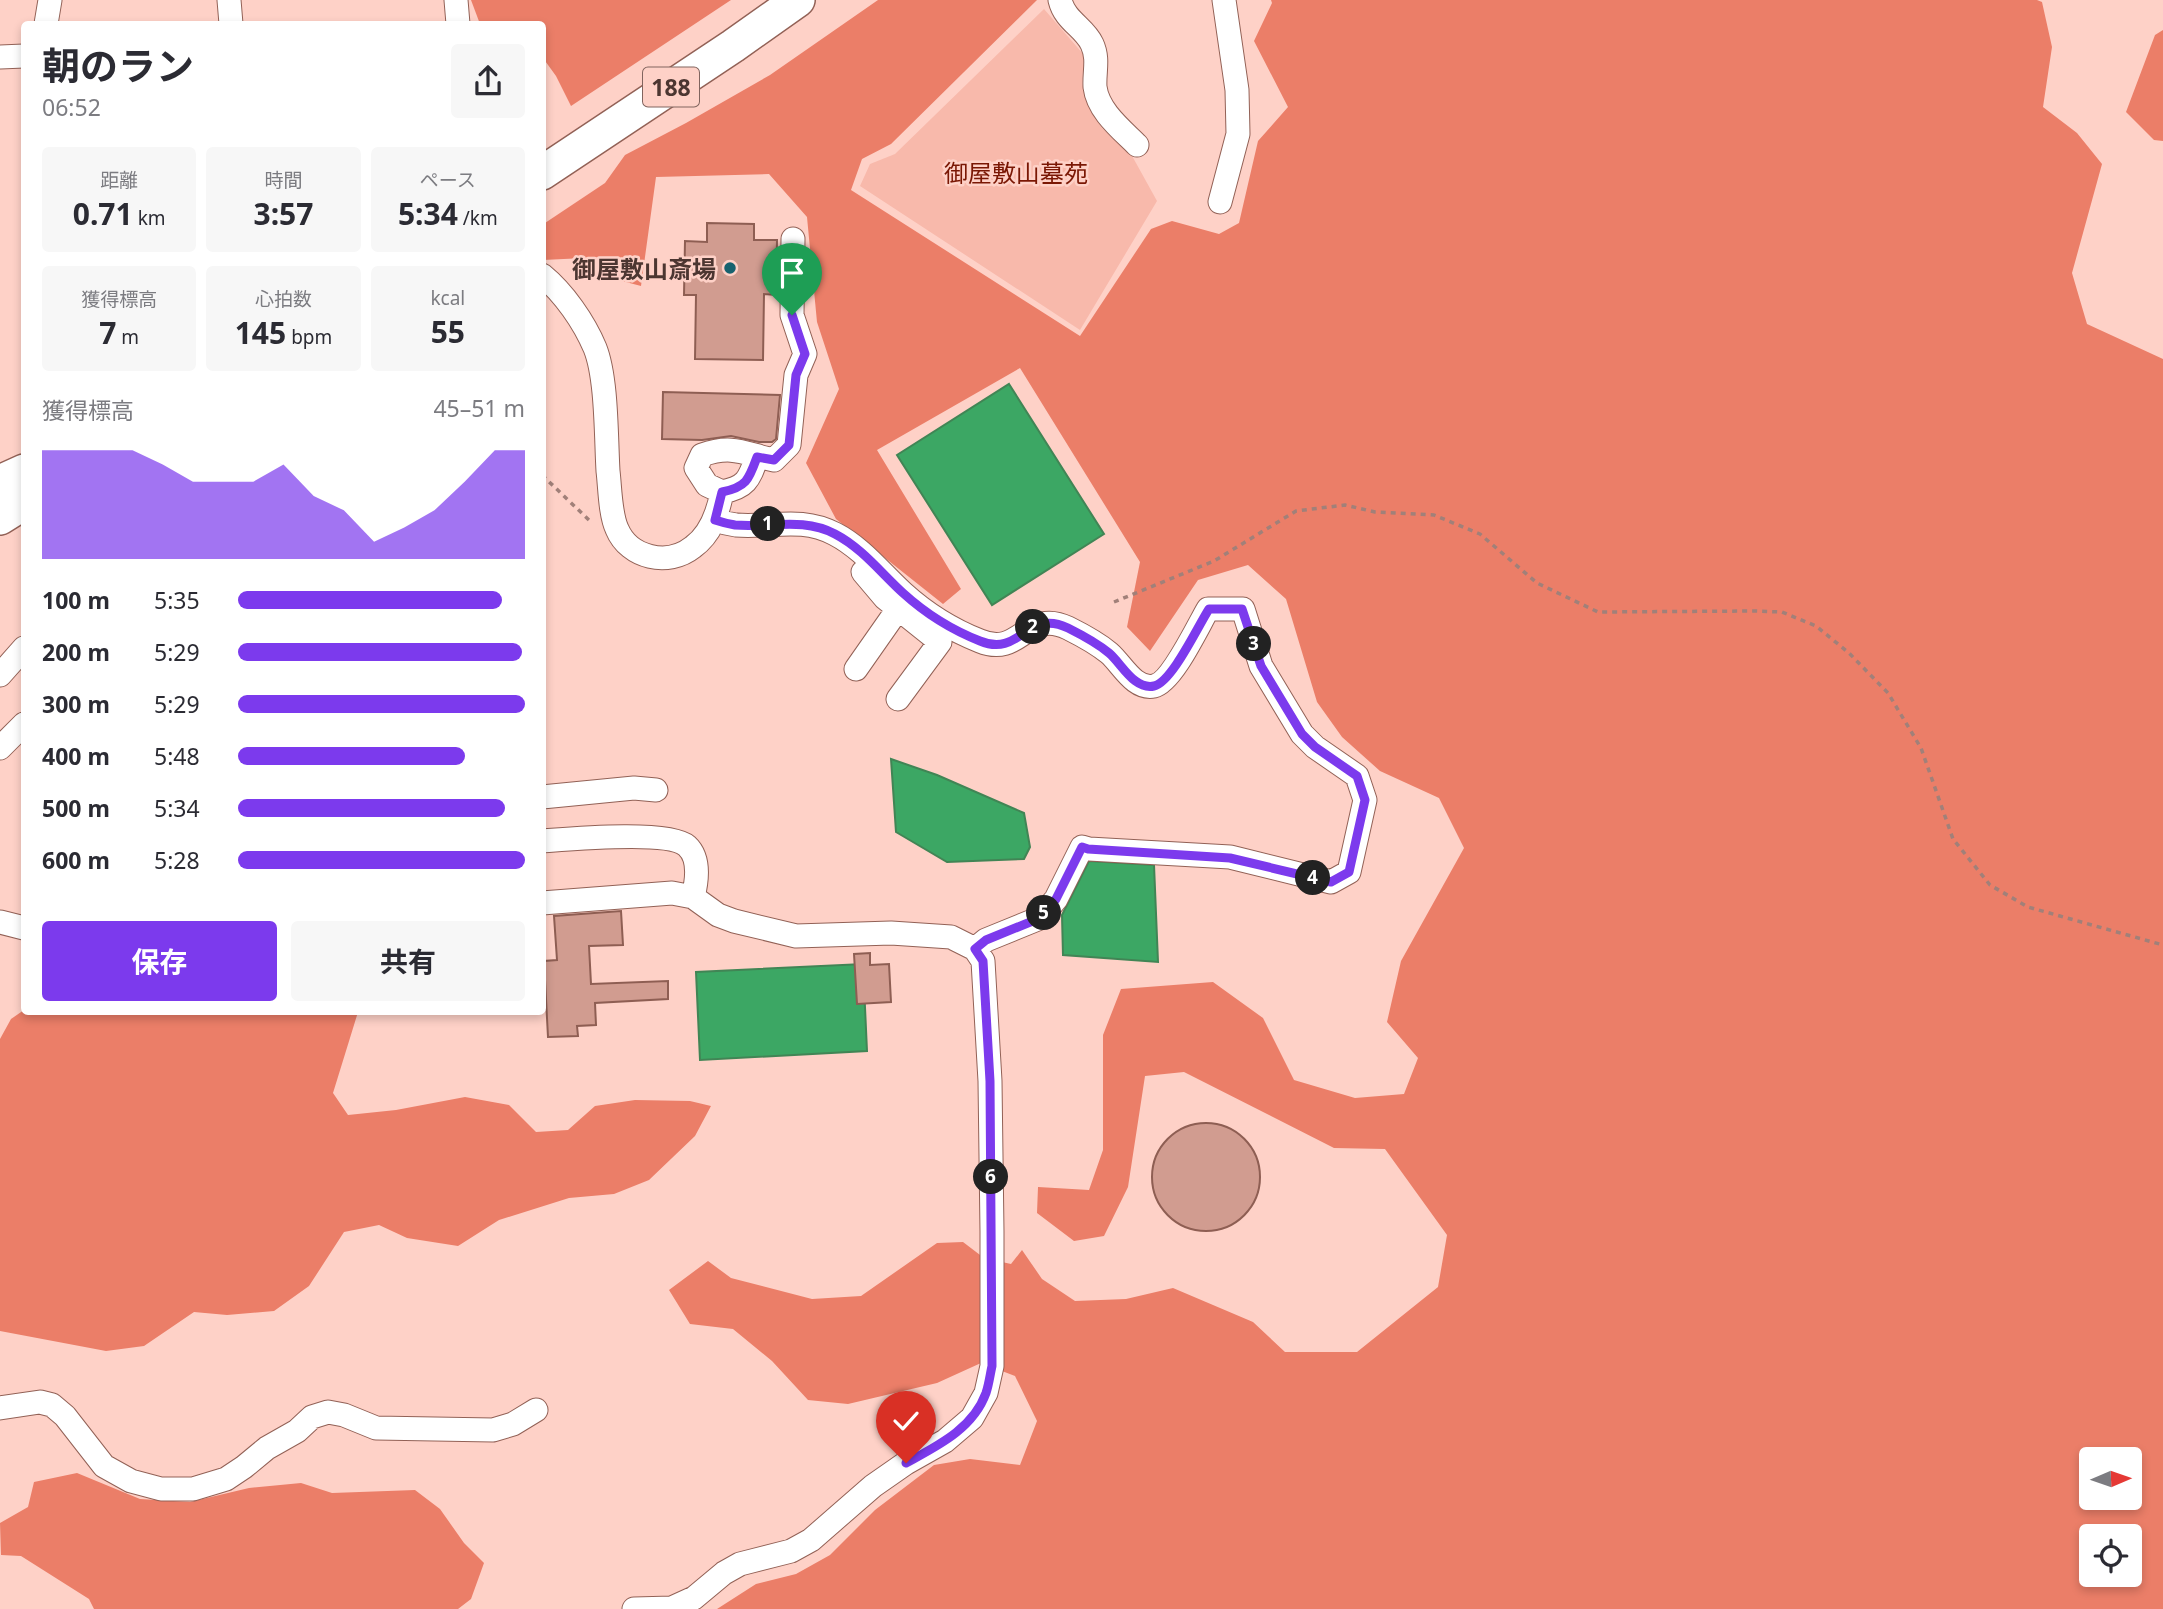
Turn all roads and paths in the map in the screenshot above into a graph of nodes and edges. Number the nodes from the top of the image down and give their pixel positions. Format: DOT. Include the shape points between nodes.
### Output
graph roads {
  1 [pos="51,0"];
  2 [pos="229,0"];
  3 [pos="456,0"];
  4 [pos="798,0"];
  5 [pos="1060,0"];
  6 [pos="1224,0"];
  7 [pos="47,21"];
  8 [pos="231,21"];
  9 [pos="458,21"];
  10 [pos="21,56"];
  11 [pos="0,57"];
  12 [pos="1137,145"];
  13 [pos="546,170"];
  14 [pos="1220,202"];
  15 [pos="793,239"];
  16 [pos="546,279"];
  17 [pos="757,457"];
  18 [pos="21,472"];
  19 [pos="546,479"];
  20 [pos="0,482"];
  21 [pos="21,505"];
  22 [pos="719,506"];
  23 [pos="0,518"];
  24 [pos="616,528"];
  25 [pos="849,543"];
  26 [pos="1114,602"];
  27 [pos="898,609"];
  28 [pos="21,651"];
  29 [pos="856,669"];
  30 [pos="0,675"];
  31 [pos="898,699"];
  32 [pos="21,727"];
  33 [pos="0,748"];
  34 [pos="656,790"];
  35 [pos="546,797"];
  36 [pos="546,841"];
  37 [pos="693,897"];
  38 [pos="546,903"];
  39 [pos="0,922"];
  40 [pos="21,927"];
  41 [pos="2163,946"];
  42 [pos="975,949"];
  43 [pos="0,1408"];
  44 [pos="536,1410"];
  45 [pos="634,1609"];
  1 -- 7 [label="street"];
  2 -- 8 [label="street"];
  3 -- 9 [label="street"];
  4 -- 13 [label="highway, 188"];
  5 -- 12 [label="street" via="1068,18 1091,41 1097,57 1095,89 1104,111"];
  6 -- 14 [label="street" via="1237,90 1238,134"];
  10 -- 11 [label="street"];
  15 -- 17 [label="street" via="792,315 805,354 796,375 789,445 774,460"];
  16 -- 24 [label="street" via="576,313 596,350"];
  17 -- 22 [label="street" via="749,479"];
  17 -- 22 [label="street" via="736,449 702,455 696,468"];
  18 -- 20 [label="highway"];
  19 -- 24 [label="path" via="600,529"];
  21 -- 23 [label="highway"];
  22 -- 24 [label="street" via="693,548 671,557 645,557 627,545"];
  22 -- 25 [label="street" via="735,525 807,523"];
  25 -- 27 [label="street" via="848,554"];
  25 -- 42 [label="street" via="905,595 941,622 981,642 1001,646 1037,624 1065,626 1111,654 1146,687 1158,685 1168,676 1209,609 1242,609 1261,666 1302,734 1357,776 1365,800 1349,872 1331,882 1230,858 1082,847 1056,899 1040,918"];
  26 -- 41 [label="path" via="1214,561 1296,511 1345,505 1375,512 1434,515 1480,534 1537,583 1598,612 1782,612 1816,626 1888,693 1921,748 1954,839 1990,885 2028,907"];
  27 -- 29 [label="street"];
  27 -- 31 [label="street" via="940,642"];
  28 -- 30 [label="street"];
  32 -- 33 [label="street"];
  34 -- 35 [label="street"];
  36 -- 37 [label="street" via="674,839 688,847 697,865"];
  37 -- 38 [label="street" via="672,893"];
  37 -- 42 [label="street" via="718,915 796,936 891,933 951,937"];
  39 -- 40 [label="street"];
  42 -- 45 [label="street" via="983,961 990,1081 992,1366 986,1393 972,1418 945,1441 873,1486 811,1541 740,1564 694,1598 672,1608"];
  43 -- 44 [label="street" via="40,1402 52,1405 104,1466 131,1481 161,1489 193,1489 226,1479 312,1417 328,1412 376,1428 493,1430"];
}
